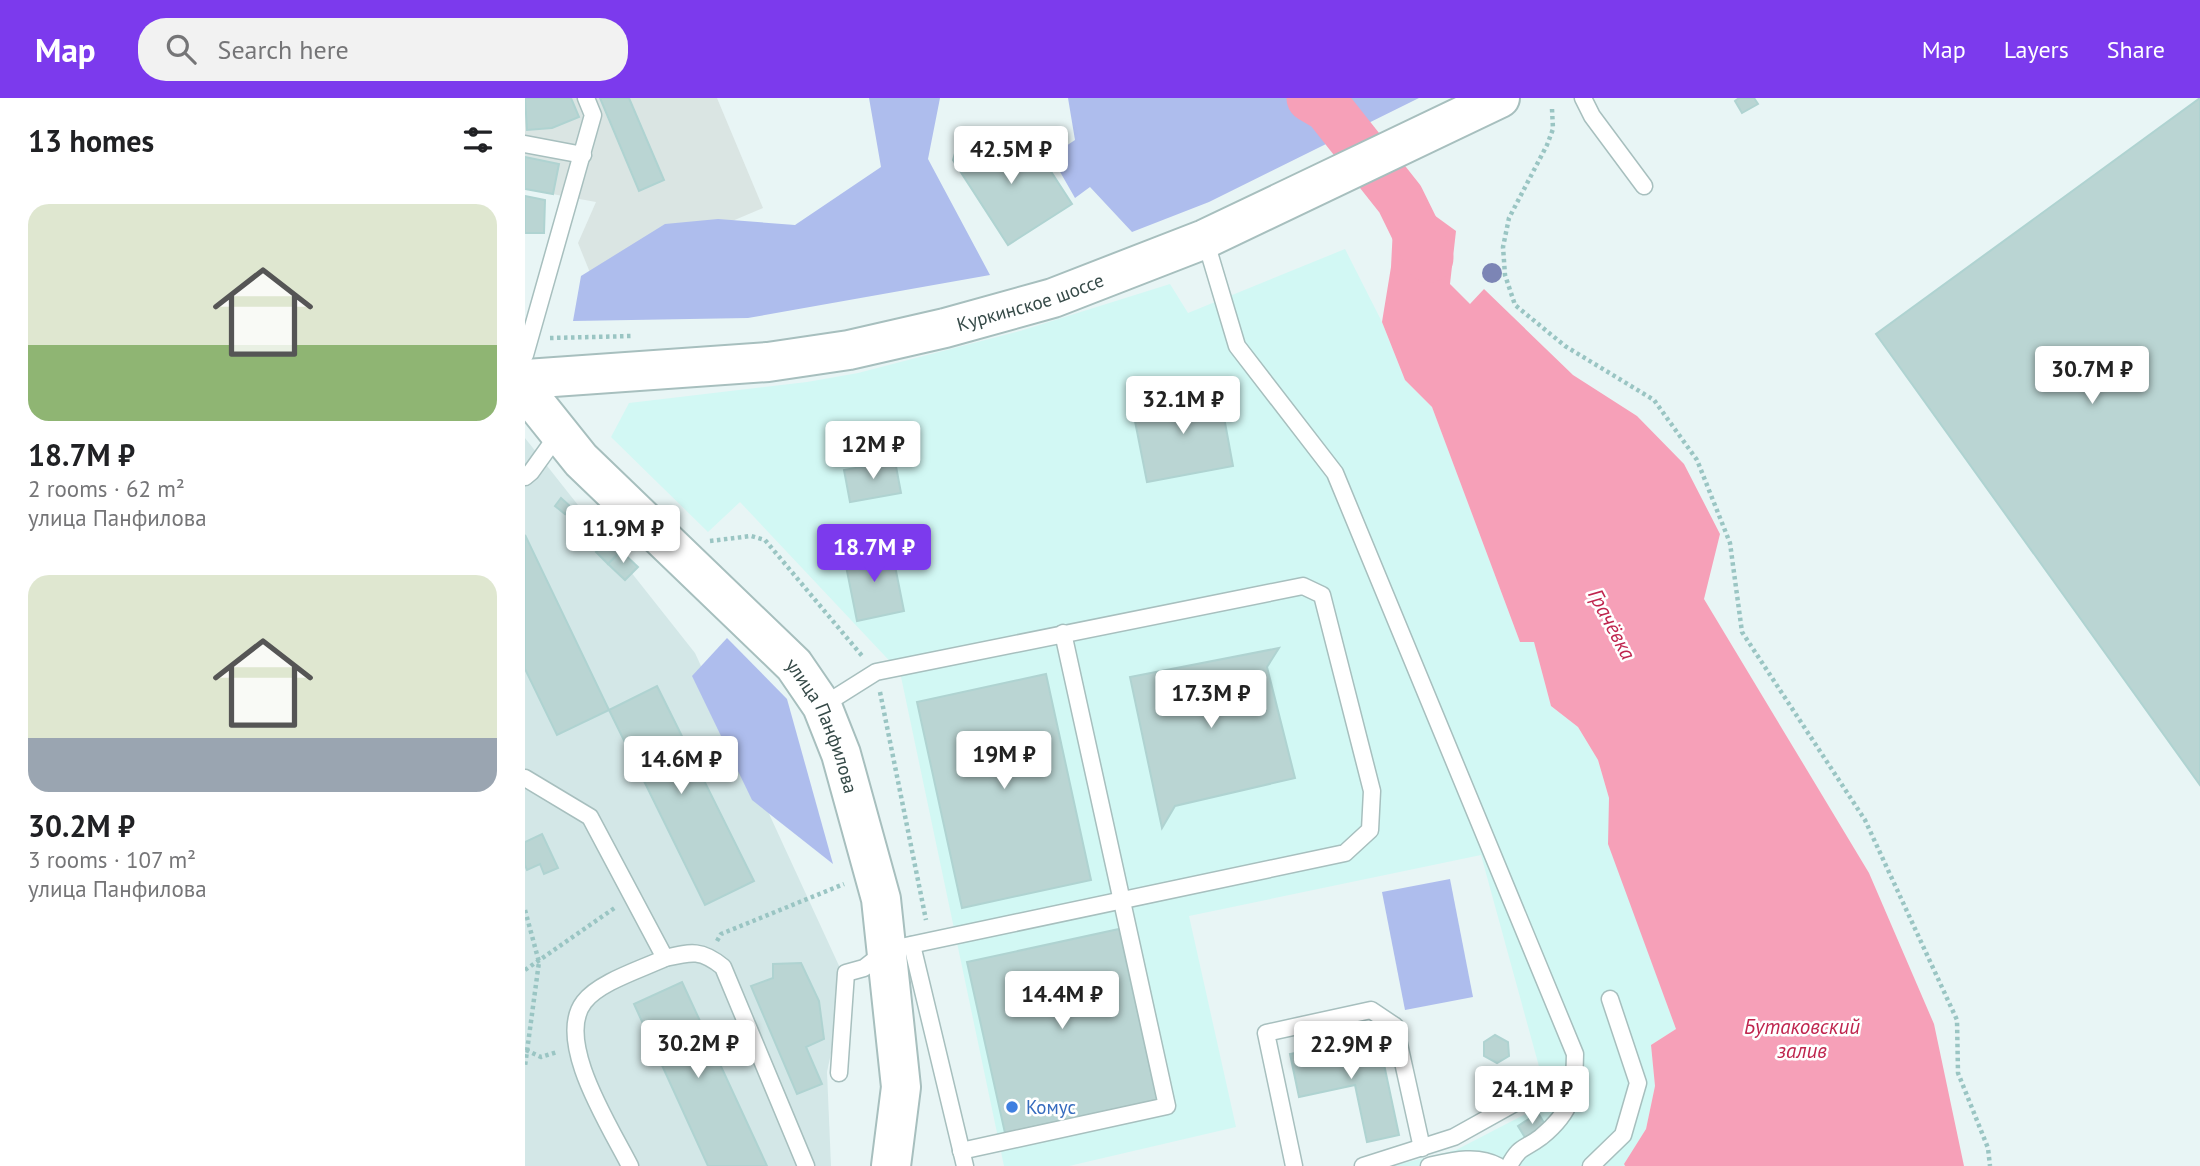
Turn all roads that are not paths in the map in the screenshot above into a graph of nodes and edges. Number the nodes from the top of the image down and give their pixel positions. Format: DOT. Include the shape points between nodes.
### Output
graph roads {
  1 [pos="586,98"];
  2 [pos="1500,98"];
  3 [pos="1583,98"];
  4 [pos="1447,116"];
  5 [pos="525,144"];
  6 [pos="583,155"];
  7 [pos="1644,186"];
  8 [pos="1205,239"];
  9 [pos="525,355"];
  10 [pos="525,379"];
  11 [pos="525,390"];
  12 [pos="559,433"];
  13 [pos="525,477"];
  14 [pos="1063,633"];
  15 [pos="823,706"];
  16 [pos="525,778"];
  17 [pos="1122,901"];
  18 [pos="899,948"];
  19 [pos="665,958"];
  20 [pos="1609,999"];
  21 [pos="839,1073"];
  22 [pos="1574,1092"];
  23 [pos="1422,1148"];
  24 [pos="963,1159"];
  25 [pos="631,1166"];
  26 [pos="806,1166"];
  27 [pos="891,1166"];
  28 [pos="1294,1166"];
  29 [pos="1363,1166"];
  30 [pos="1429,1166"];
  31 [pos="1498,1166"];
  32 [pos="1509,1166"];
  33 [pos="1591,1166"];
  1 -- 6 [label="lane" via="593,115"];
  2 -- 4 [label="street, Куркинское шоссе"];
  3 -- 7 [label="lane"];
  4 -- 8 [label="street, Куркинское шоссе" via="1314,189"];
  5 -- 6 [label="lane"];
  6 -- 9 [label="lane"];
  8 -- 10 [label="street, Куркинское шоссе" via="1053,298 849,350 755,363"];
  8 -- 22 [label="lane" via="1237,346 1335,473 1575,1054"];
  11 -- 12 [label="street, улица Панфилова"];
  12 -- 13 [label="lane"];
  12 -- 15 [label="street, улица Панфилова" via="581,460 794,665"];
  14 -- 15 [label="lane" via="876,672"];
  14 -- 17 [label="lane"];
  14 -- 17 [label="lane" via="1303,586 1322,595 1372,791 1370,830 1345,853"];
  15 -- 18 [label="street, улица Панфилова"];
  16 -- 19 [label="lane" via="590,817"];
  17 -- 18 [label="lane"];
  17 -- 24 [label="lane" via="1167,1106"];
  18 -- 21 [label="lane" via="846,973"];
  18 -- 24 [label="lane"];
  18 -- 27 [label="street, улица Панфилова" via="901,1087"];
  19 -- 25 [label="lane" via="601,988 584,1002 575,1027 579,1064"];
  19 -- 26 [label="lane" via="708,955 723,967"];
  20 -- 33 [label="lane" via="1638,1083 1623,1135"];
  22 -- 23 [label="lane" via="1524,1098 1454,1137"];
  22 -- 32 [label="lane" via="1563,1116 1516,1152"];
  23 -- 28 [label="lane" via="1395,1026 1371,1010 1266,1033"];
  23 -- 29 [label="lane"];
  30 -- 31 [label="lane" via="1459,1158"];
}
